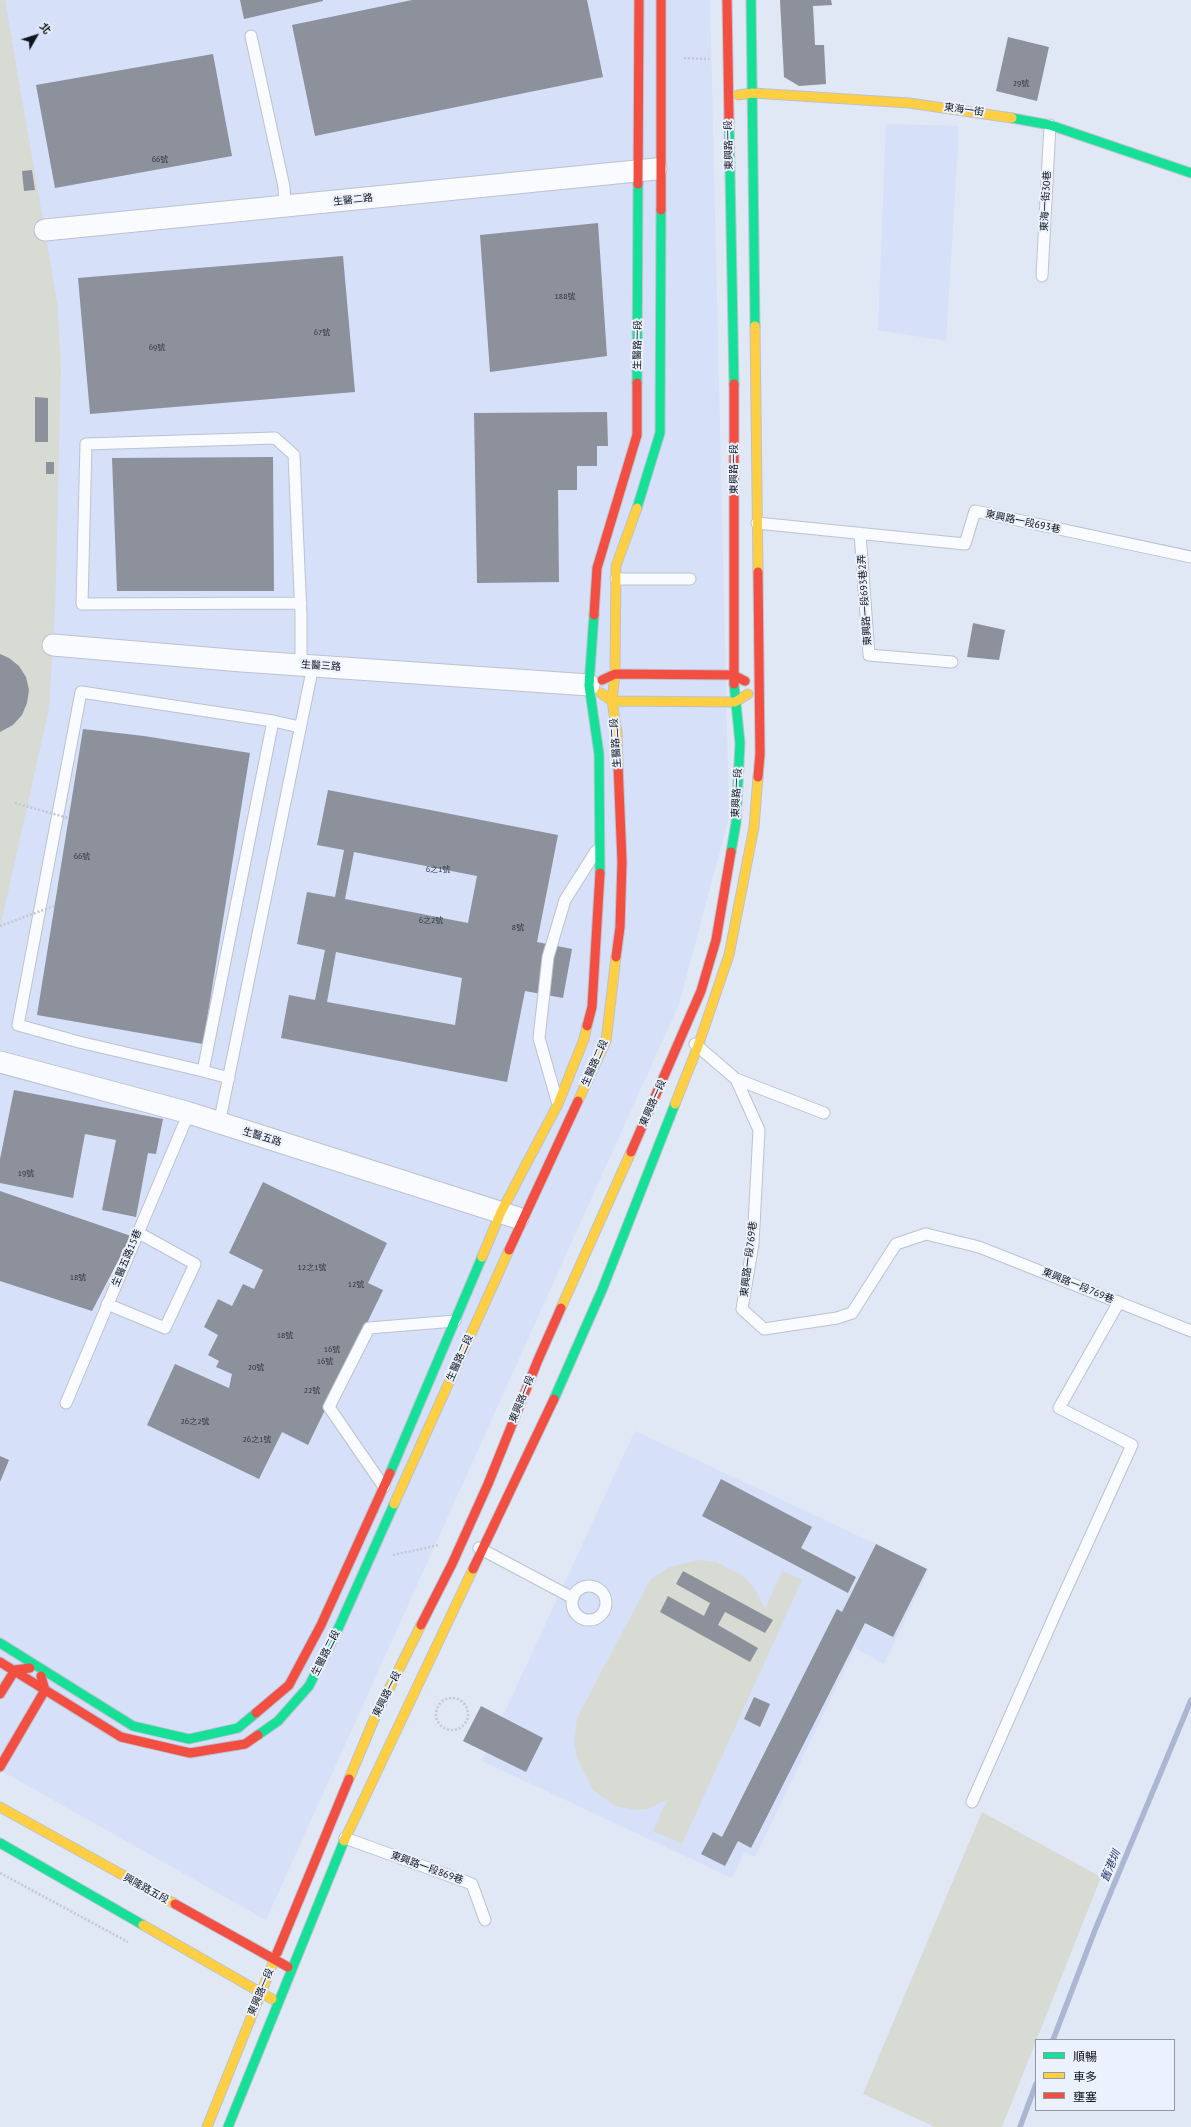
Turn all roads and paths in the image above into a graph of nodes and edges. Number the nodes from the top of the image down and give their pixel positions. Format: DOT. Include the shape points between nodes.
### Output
graph roads {
  1 [pos="639,0"];
  2 [pos="662,0"];
  3 [pos="727,0"];
  4 [pos="751,0"];
  5 [pos="250,36"];
  6 [pos="684,58"];
  7 [pos="728,60"];
  8 [pos="752,93"];
  9 [pos="729,96"];
  10 [pos="1050,125"];
  11 [pos="661,169"];
  12 [pos="639,172"];
  13 [pos="1191,173"];
  14 [pos="285,206"];
  15 [pos="45,230"];
  16 [pos="1042,276"];
  17 [pos="757,524"];
  18 [pos="860,534"];
  19 [pos="1191,557"];
  20 [pos="616,579"];
  21 [pos="690,580"];
  22 [pos="300,603"];
  23 [pos="53,645"];
  24 [pos="952,662"];
  25 [pos="307,665"];
  26 [pos="615,674"];
  27 [pos="733,675"];
  28 [pos="589,685"];
  29 [pos="758,688"];
  30 [pos="612,700"];
  31 [pos="735,702"];
  32 [pos="273,721"];
  33 [pos="300,727"];
  34 [pos="15,803"];
  35 [pos="68,818"];
  36 [pos="600,845"];
  37 [pos="54,906"];
  38 [pos="0,926"];
  39 [pos="682,1038"];
  40 [pos="698,1046"];
  41 [pos="0,1062"];
  42 [pos="203,1071"];
  43 [pos="228,1078"];
  44 [pos="736,1079"];
  45 [pos="558,1104"];
  46 [pos="186,1112"];
  47 [pos="824,1113"];
  48 [pos="219,1124"];
  49 [pos="501,1212"];
  50 [pos="522,1220"];
  51 [pos="137,1232"];
  52 [pos="1119,1302"];
  53 [pos="107,1304"];
  54 [pos="455,1321"];
  55 [pos="1191,1331"];
  56 [pos="66,1403"];
  57 [pos="384,1487"];
  58 [pos="463,1539"];
  59 [pos="482,1550"];
  60 [pos="369,1561"];
  61 [pos="573,1598"];
  62 [pos="0,1643"];
  63 [pos="0,1662"];
  64 [pos="39,1666"];
  65 [pos="15,1670"];
  66 [pos="45,1690"];
  67 [pos="0,1694"];
  68 [pos="468,1714"];
  69 [pos="0,1767"];
  70 [pos="972,1802"];
  71 [pos="0,1807"];
  72 [pos="344,1838"];
  73 [pos="0,1843"];
  74 [pos="485,1920"];
  75 [pos="274,1960"];
  76 [pos="292,1969"];
  77 [pos="260,1993"];
  78 [pos="279,2002"];
  79 [pos="207,2127"];
  80 [pos="228,2127"];
  1 -- 12 [label="street, 生醫路一段"];
  2 -- 11 [label="street"];
  3 -- 7 [label="street, 東興路一段"];
  4 -- 8 [label="street, 東興路一段"];
  5 -- 14 [label="lane" via="284,187"];
  6 -- 7 [label="path"];
  7 -- 9 [label="street, 東興路一段"];
  8 -- 9 [label="street, 東海一街"];
  8 -- 10 [label="street, 東海一街" via="909,103"];
  8 -- 17 [label="street, 東興路一段"];
  9 -- 27 [label="street, 東興路一段" via="734,408"];
  10 -- 13 [label="street, 東海一街"];
  10 -- 16 [label="lane, 東海一街30巷"];
  11 -- 12 [label="street, 生醫二路"];
  11 -- 20 [label="street" via="660,433 639,503 616,566"];
  12 -- 14 [label="street, 生醫二路"];
  12 -- 28 [label="street, 生醫路一段" via="637,435 597,568"];
  14 -- 15 [label="street, 生醫二路"];
  17 -- 18 [label="lane, 東興路一段693巷"];
  17 -- 29 [label="street, 東興路一段"];
  18 -- 19 [label="lane, 東興路一段693巷" via="966,544 975,512"];
  18 -- 24 [label="lane, 東興路一段693巷2弄" via="869,654"];
  20 -- 21 [label="lane"];
  20 -- 26 [label="street"];
  22 -- 22 [label="lane" via="294,455 275,438 86,444 82,604"];
  22 -- 25 [label="lane"];
  23 -- 25 [label="street, 生醫三路"];
  25 -- 28 [label="street, 生醫三路"];
  25 -- 33 [label="lane"];
  26 -- 27 [label="street"];
  26 -- 28 [label="street"];
  26 -- 30 [label="street, 生醫路二段"];
  27 -- 29 [label="street"];
  27 -- 31 [label="street, 東興路一段"];
  28 -- 30 [label="street"];
  28 -- 36 [label="street, 生醫路二段" via="599,754"];
  29 -- 31 [label="street"];
  29 -- 40 [label="street, 東興路一段" via="760,754 754,827 729,955"];
  30 -- 31 [label="street"];
  30 -- 50 [label="street, 生醫路二段" via="617,733 622,862 620,926 606,1041"];
  31 -- 39 [label="street, 東興路一段" via="740,744 736,823 716,940 701,991"];
  32 -- 33 [label="lane"];
  32 -- 42 [label="lane"];
  32 -- 42 [label="lane" via="81,692 18,1025"];
  33 -- 43 [label="lane"];
  34 -- 35 [label="path, bridge"];
  36 -- 45 [label="street, 生醫路二段" via="600,887 592,1007 584,1039"];
  36 -- 45 [label="lane" via="565,900 548,958 539,1038"];
  37 -- 38 [label="path, bridge"];
  39 -- 40 [label="lane, 東興路一段769巷"];
  39 -- 58 [label="street, 東興路一段" via="538,1360"];
  40 -- 44 [label="lane, 東興路一段769巷"];
  40 -- 59 [label="street, 東興路一段" via="602,1290 565,1375"];
  41 -- 46 [label="street, 生醫五路"];
  42 -- 43 [label="lane"];
  43 -- 48 [label="lane"];
  44 -- 47 [label="lane"];
  44 -- 52 [label="lane, 東興路一段769巷" via="758,1130 753,1244 742,1309 764,1329 837,1318 852,1313 896,1244 926,1234 979,1247"];
  45 -- 49 [label="street, 生醫路二段"];
  46 -- 48 [label="street, 生醫五路"];
  46 -- 51 [label="lane, 生醫五路15巷" via="185,1122"];
  48 -- 49 [label="street, 生醫五路"];
  49 -- 50 [label="street, 生醫五路"];
  49 -- 54 [label="street, 生醫路二段"];
  50 -- 60 [label="street, 生醫路二段"];
  51 -- 53 [label="lane, 生醫五路15巷"];
  51 -- 53 [label="lane" via="195,1264 165,1328"];
  52 -- 55 [label="lane, 東興路一段769巷"];
  52 -- 70 [label="lane" via="1059,1408 1132,1445"];
  53 -- 56 [label="lane, 生醫五路15巷"];
  54 -- 57 [label="street, 生醫路二段"];
  54 -- 57 [label="lane" via="369,1328 329,1407"];
  57 -- 64 [label="street, 生醫路二段" via="321,1625 288,1685 238,1728 189,1739 133,1726"];
  58 -- 59 [label="lane"];
  58 -- 60 [label="path"];
  58 -- 75 [label="street, 東興路一段" via="374,1717"];
  59 -- 61 [label="lane"];
  59 -- 72 [label="street, 東興路一段"];
  60 -- 66 [label="street, 生醫路二段" via="309,1686 278,1721 245,1744 190,1754 121,1737"];
  62 -- 64 [label="street, 生醫路二段"];
  63 -- 65 [label="street, 生醫路二段"];
  64 -- 65 [label="street"];
  64 -- 66 [label="street"];
  65 -- 66 [label="street, 生醫路二段"];
  65 -- 67 [label="street"];
  66 -- 69 [label="street"];
  68 -- 68 [label="path" via="464,1704 450,1699 445,1700 438,1708 437,1717 446,1729 456,1730 465,1724"];
  71 -- 75 [label="street, 興隆路五段"];
  72 -- 74 [label="lane, 東興路一段869巷" via="472,1884"];
  72 -- 76 [label="street, 東興路一段"];
  73 -- 77 [label="street"];
  75 -- 76 [label="street, 興隆路五段"];
  75 -- 77 [label="street, 東興路一段"];
  76 -- 78 [label="street, 東興路一段"];
  77 -- 78 [label="street"];
  77 -- 79 [label="street, 東興路一段"];
  78 -- 80 [label="street, 東興路一段"];
}
